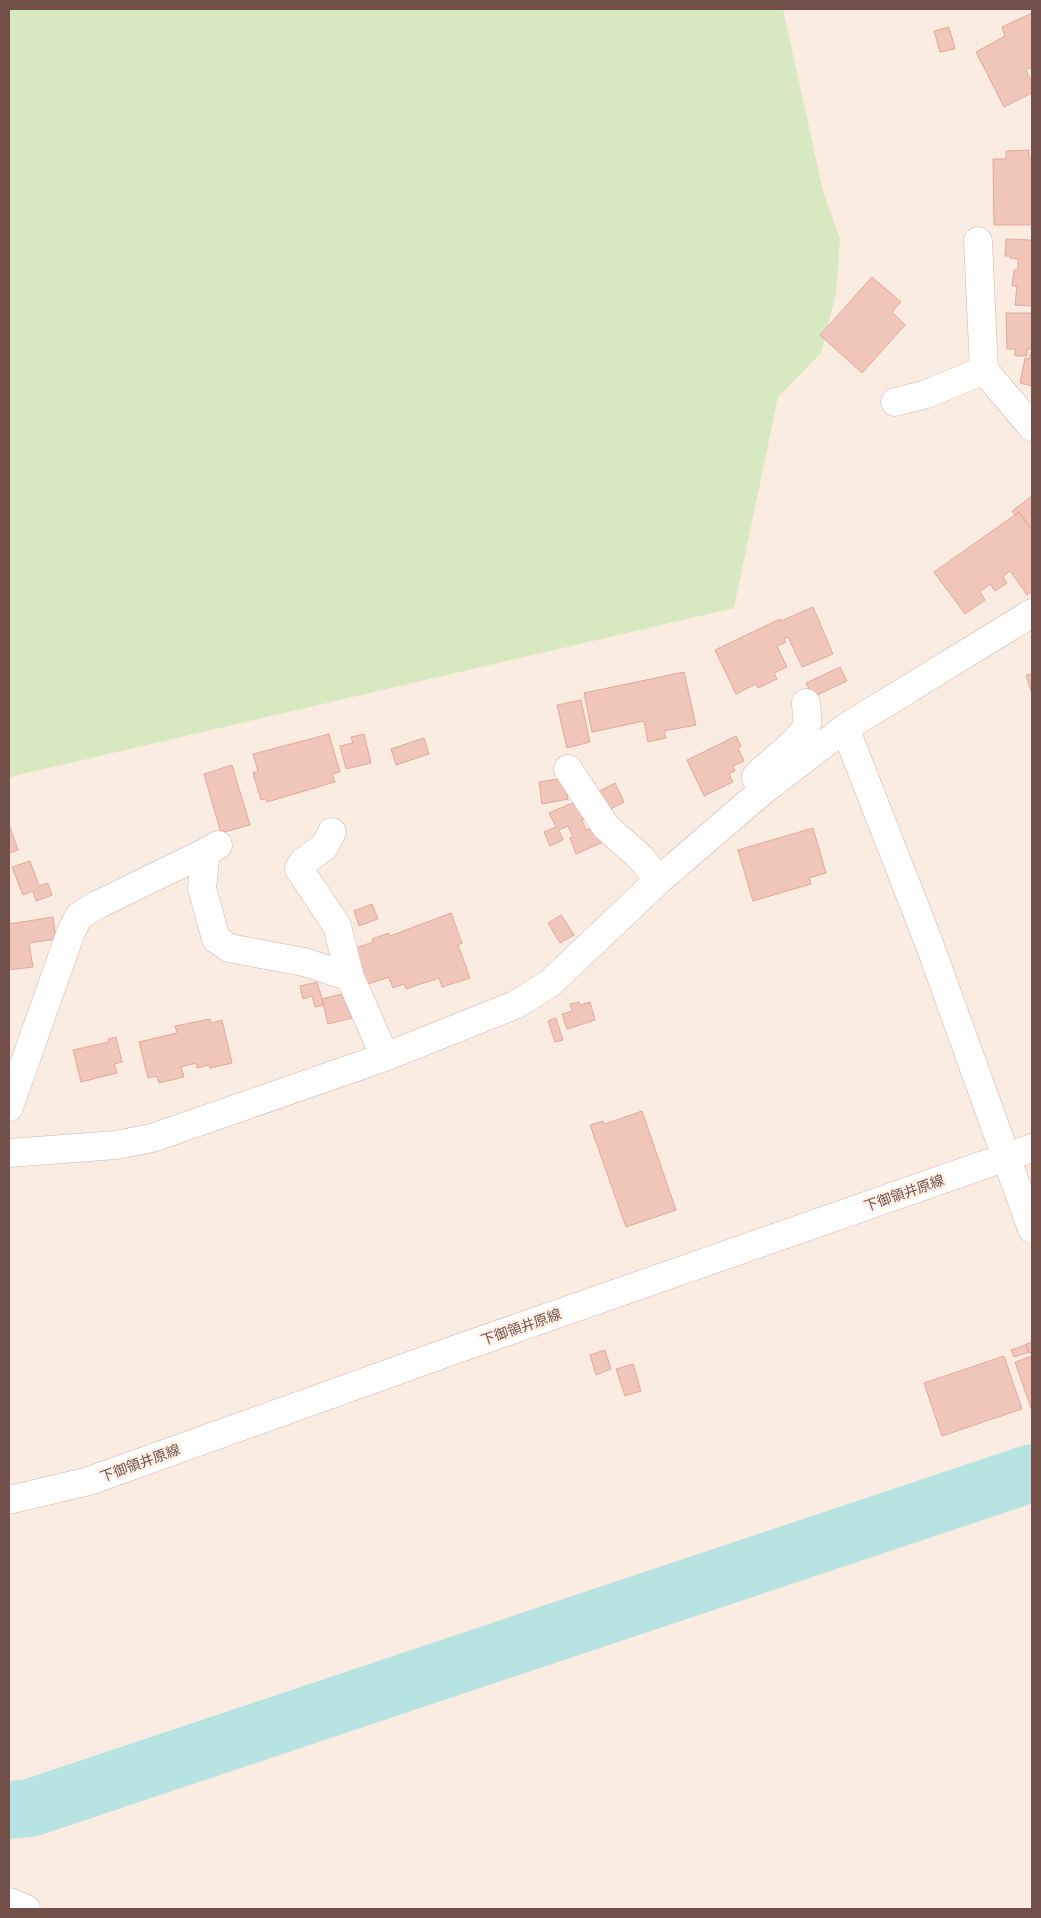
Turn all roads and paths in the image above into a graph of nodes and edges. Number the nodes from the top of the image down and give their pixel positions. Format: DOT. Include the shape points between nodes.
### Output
graph roads {
  1 [pos="978,241"];
  2 [pos="984,370"];
  3 [pos="895,402"];
  4 [pos="1032,427"];
  5 [pos="1032,613"];
  6 [pos="806,703"];
  7 [pos="845,728"];
  8 [pos="568,769"];
  9 [pos="760,793"];
  10 [pos="332,832"];
  11 [pos="659,880"];
  12 [pos="350,976"];
  13 [pos="385,1057"];
  14 [pos="9,1107"];
  15 [pos="1032,1148"];
  16 [pos="9,1153"];
  17 [pos="1007,1157"];
  18 [pos="1032,1229"];
  19 [pos="9,1500"];
  20 [pos="9,1902"];
  21 [pos="26,1909"];
  1 -- 2 [label="street"];
  2 -- 3 [label="street" via="927,394"];
  2 -- 4 [label="street"];
  5 -- 7 [label="street"];
  6 -- 9 [label="street" via="807,723 803,734 756,777"];
  7 -- 9 [label="street"];
  7 -- 17 [label="street" via="929,943"];
  8 -- 11 [label="street" via="606,826 639,856"];
  9 -- 11 [label="street"];
  10 -- 12 [label="street" via="324,847 303,862 299,869 337,926"];
  11 -- 13 [label="street" via="549,984 515,1005"];
  12 -- 13 [label="street"];
  12 -- 14 [label="street" via="304,962 229,948 216,939 202,888 213,848 79,916"];
  13 -- 16 [label="street" via="152,1138 116,1145"];
  15 -- 17 [label="street, 下御領井原線"];
  17 -- 18 [label="street"];
  17 -- 19 [label="street, 下御領井原線" via="89,1480"];
  20 -- 21 [label="street"];
}
